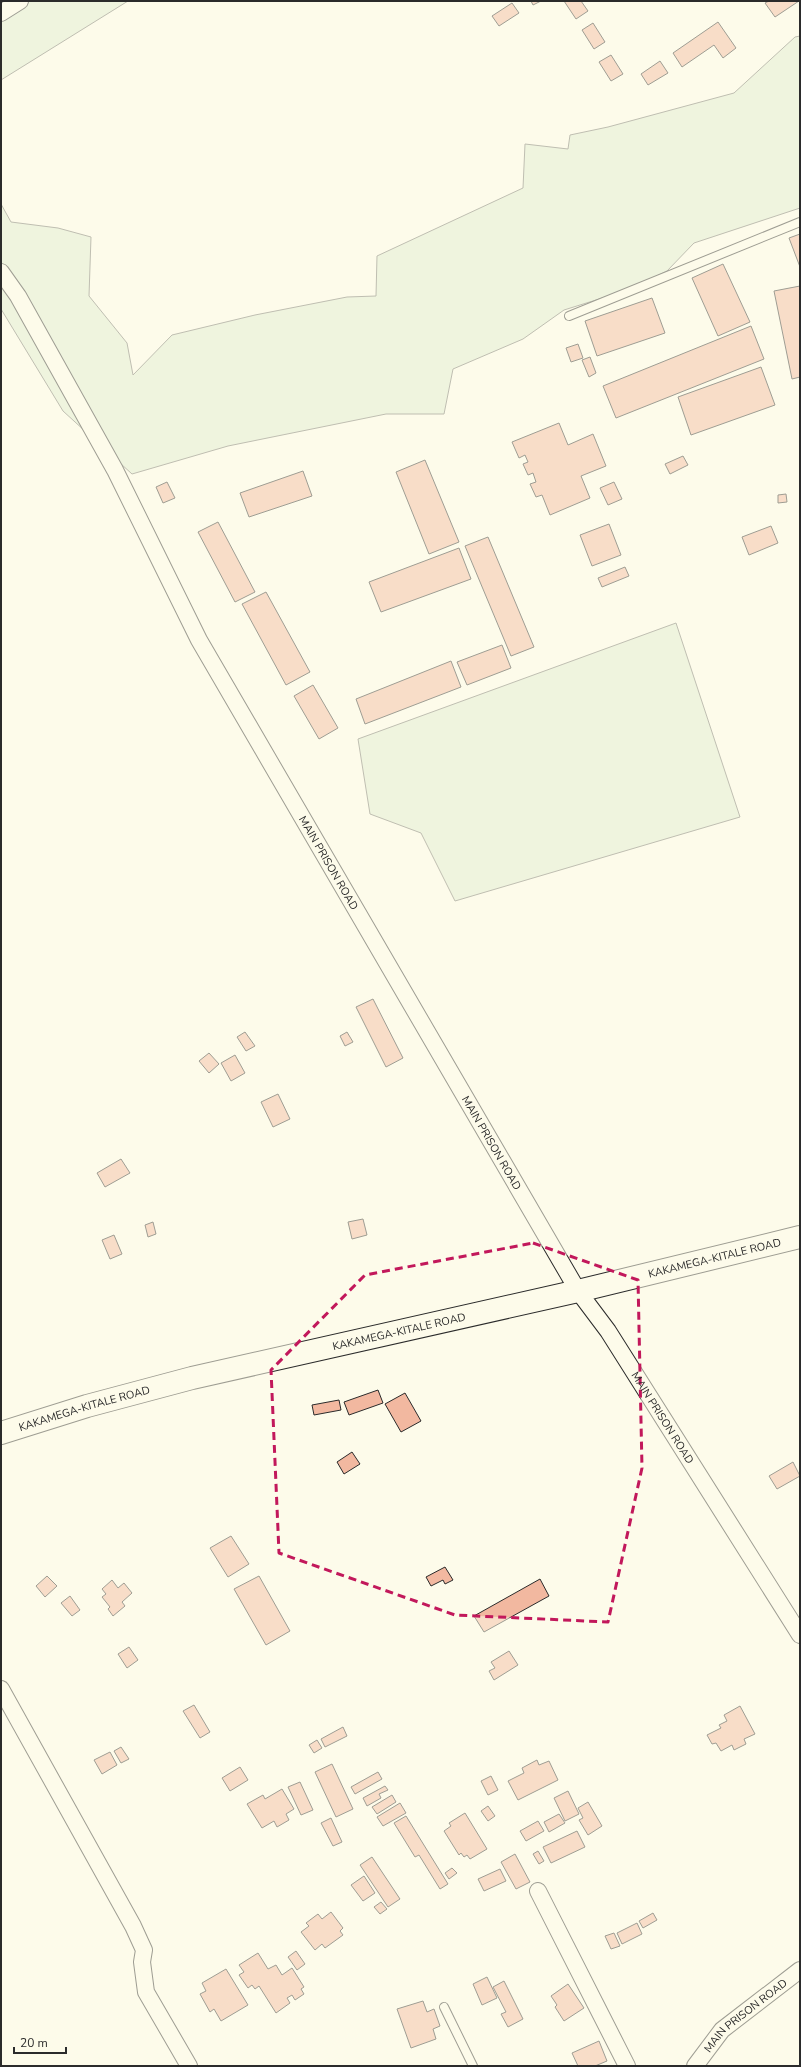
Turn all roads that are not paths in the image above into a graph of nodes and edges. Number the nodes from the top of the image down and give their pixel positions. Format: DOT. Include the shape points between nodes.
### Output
graph roads {
  1 [pos="20,1"];
  2 [pos="1,13"];
  3 [pos="800,222"];
  4 [pos="1,272"];
  5 [pos="570,316"];
  6 [pos="800,1237"];
  7 [pos="578,1291"];
  8 [pos="1,1433"];
  9 [pos="800,1635"];
  10 [pos="1,1689"];
  11 [pos="538,1891"];
  12 [pos="800,1970"];
  13 [pos="444,2007"];
  14 [pos="189,2066"];
  15 [pos="473,2066"];
  16 [pos="627,2066"];
  17 [pos="695,2066"];
  1 -- 2 [label="street"];
  3 -- 5 [label="lane"];
  4 -- 7 [label="street, MAIN PRISON ROAD" via="18,296 115,470 199,640"];
  6 -- 7 [label="highway, KAKAMEGA-KITALE ROAD"];
  7 -- 8 [label="highway, KAKAMEGA-KITALE ROAD" via="192,1378 87,1406"];
  7 -- 9 [label="street, MAIN PRISON ROAD" via="608,1331"];
  10 -- 14 [label="street" via="133,1926 144,1950 142,1962 146,1992"];
  11 -- 16 [label="street"];
  12 -- 17 [label="street, MAIN PRISON ROAD" via="722,2030"];
  13 -- 15 [label="lane"];
}
